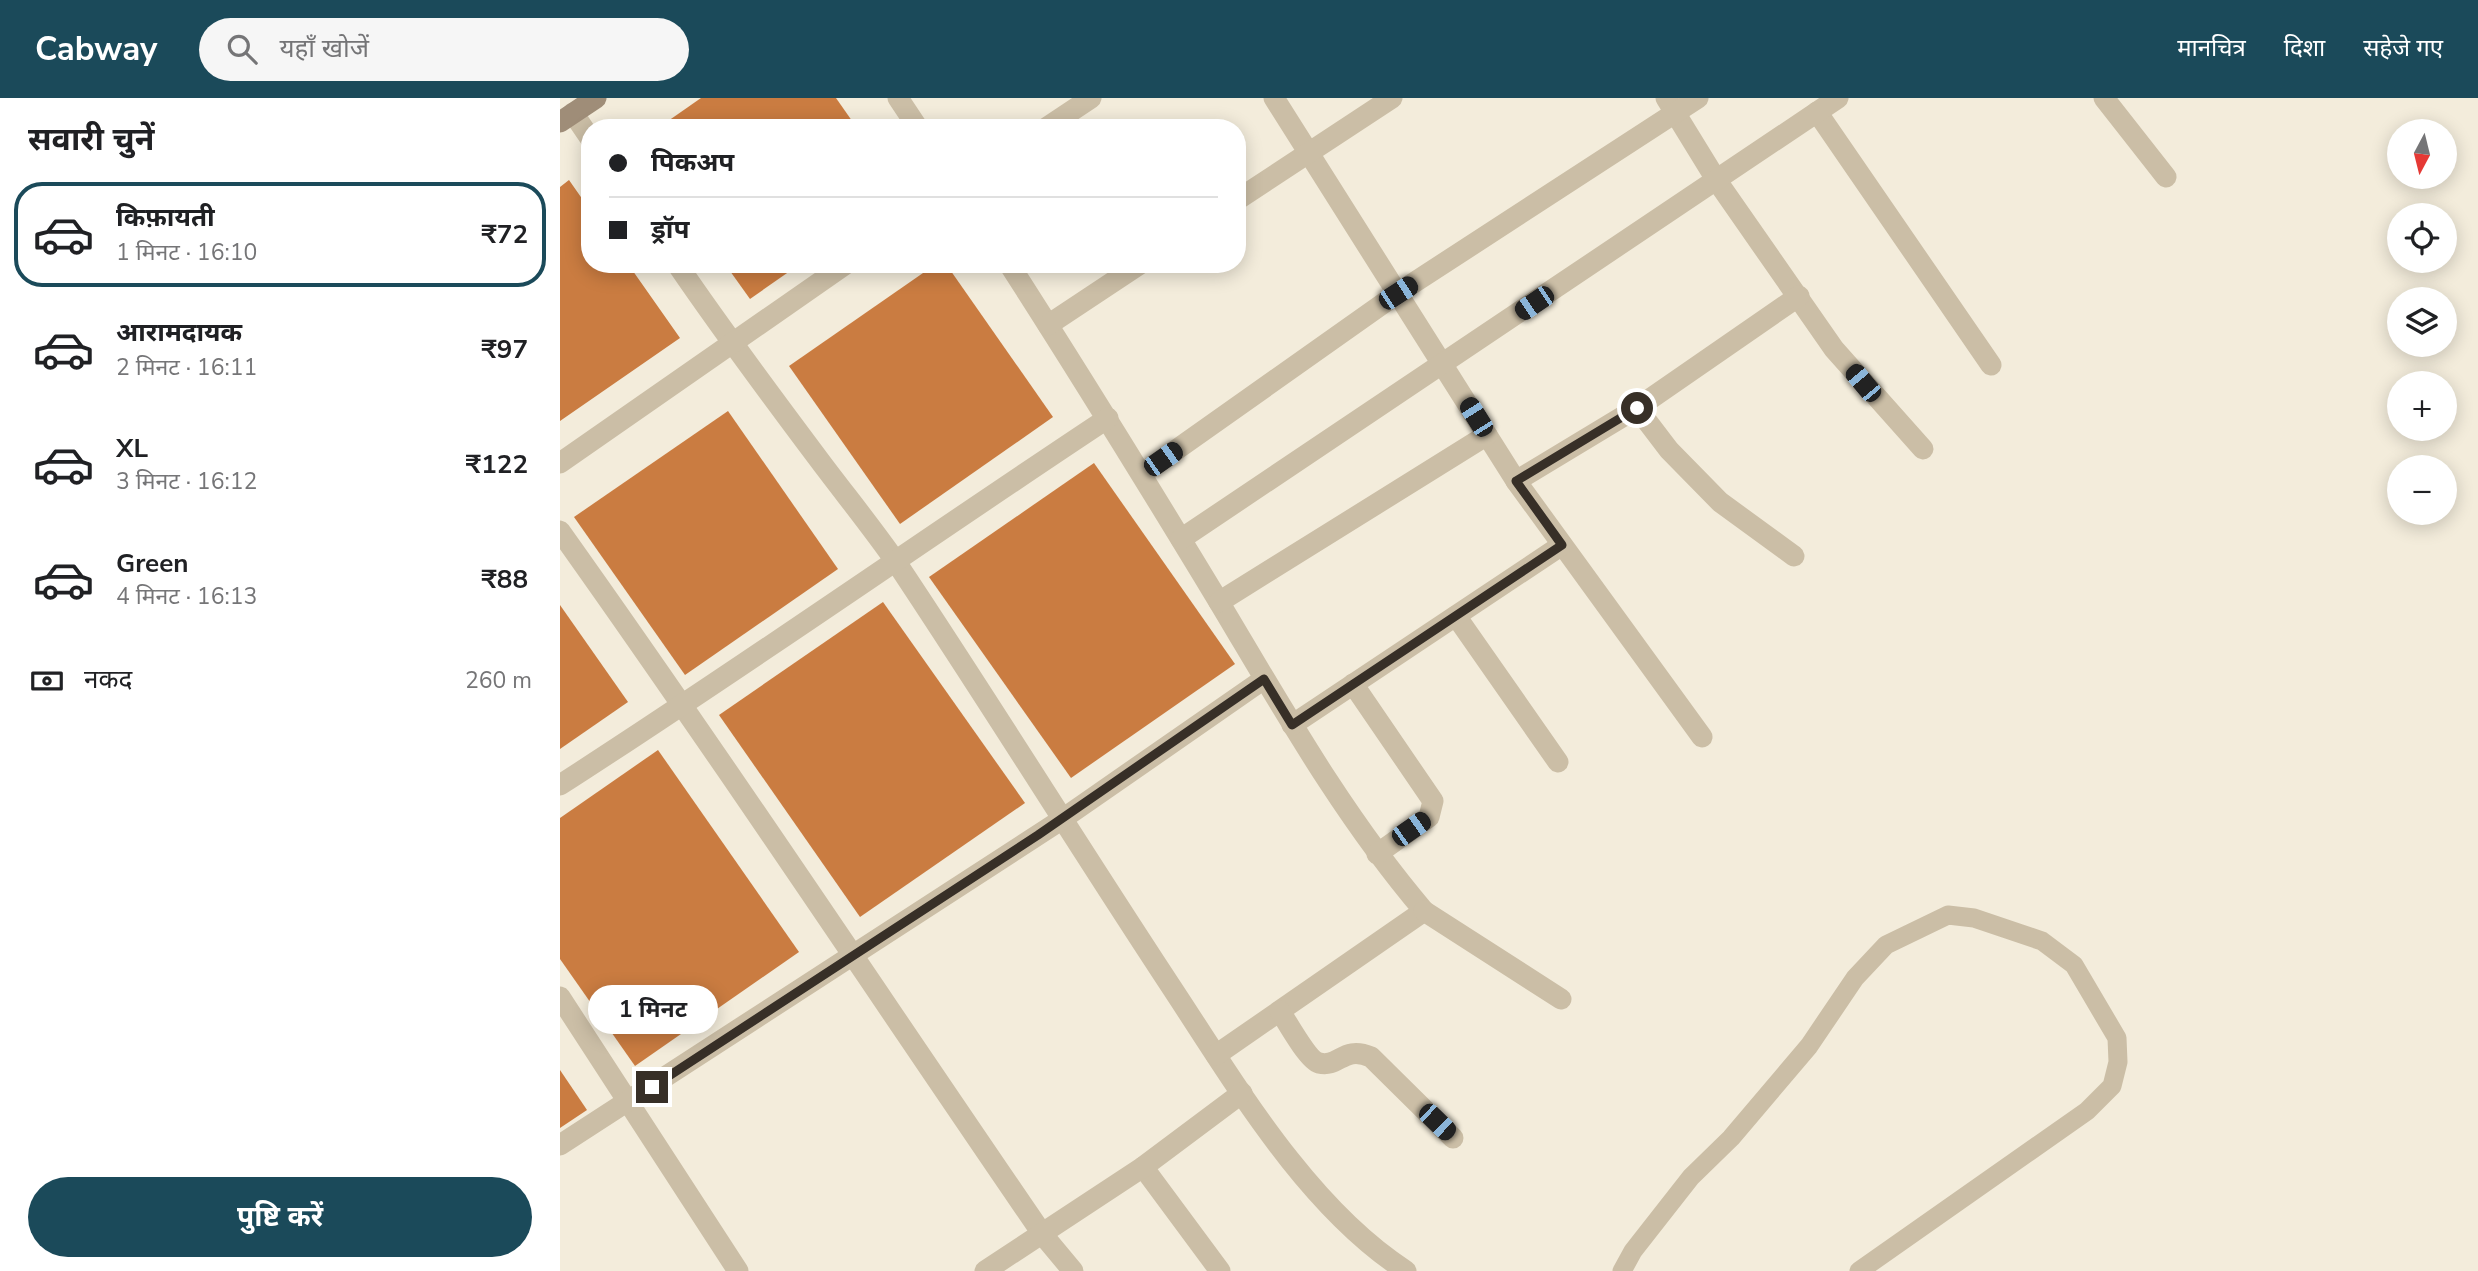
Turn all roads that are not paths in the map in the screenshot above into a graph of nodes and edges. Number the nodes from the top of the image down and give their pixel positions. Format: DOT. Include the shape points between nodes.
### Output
graph roads {
  1 [pos="596,98"];
  2 [pos="898,98"];
  3 [pos="1091,98"];
  4 [pos="1274,98"];
  5 [pos="1392,98"];
  6 [pos="1698,98"];
  7 [pos="1838,98"];
  8 [pos="2104,98"];
  9 [pos="1671,106"];
  10 [pos="1817,112"];
  11 [pos="566,118"];
  12 [pos="912,119"];
  13 [pos="1060,119"];
  14 [pos="581,130"];
  15 [pos="1309,153"];
  16 [pos="2166,177"];
  17 [pos="1717,181"];
  18 [pos="1246,194"];
  19 [pos="683,273"];
  20 [pos="833,273"];
  21 [pos="1015,273"];
  22 [pos="1126,273"];
  23 [pos="1398,293"];
  24 [pos="1799,296"];
  25 [pos="1048,325"];
  26 [pos="732,344"];
  27 [pos="1443,363"];
  28 [pos="1991,366"];
  29 [pos="1637,408"];
  30 [pos="1108,418"];
  31 [pos="1487,435"];
  32 [pos="1923,449"];
  33 [pos="560,463"];
  34 [pos="1142,474"];
  35 [pos="1516,481"];
  36 [pos="560,531"];
  37 [pos="1181,539"];
  38 [pos="1562,545"];
  39 [pos="1794,556"];
  40 [pos="894,560"];
  41 [pos="1219,602"];
  42 [pos="1456,616"];
  43 [pos="1264,679"];
  44 [pos="1353,684"];
  45 [pos="684,705"];
  46 [pos="1292,725"];
  47 [pos="1702,737"];
  48 [pos="1558,762"];
  49 [pos="560,785"];
  50 [pos="1061,820"];
  51 [pos="1377,854"];
  52 [pos="1424,911"];
  53 [pos="853,958"];
  54 [pos="560,997"];
  55 [pos="1561,999"];
  56 [pos="1280,1011"];
  57 [pos="1216,1055"];
  58 [pos="1242,1093"];
  59 [pos="630,1101"];
  60 [pos="1454,1138"];
  61 [pos="560,1145"];
  62 [pos="1143,1167"];
  63 [pos="1043,1235"];
  64 [pos="738,1271"];
  65 [pos="985,1271"];
  66 [pos="1073,1271"];
  67 [pos="1220,1271"];
  68 [pos="1406,1271"];
  69 [pos="1622,1271"];
  70 [pos="1859,1271"];
  1 -- 11 [label="street"];
  2 -- 12 [label="street"];
  3 -- 13 [label="street"];
  4 -- 15 [label="street"];
  5 -- 15 [label="street"];
  6 -- 9 [label="street"];
  7 -- 10 [label="street"];
  8 -- 16 [label="street"];
  9 -- 17 [label="street"];
  9 -- 23 [label="street"];
  10 -- 17 [label="street"];
  10 -- 28 [label="street"];
  11 -- 14 [label="street"];
  15 -- 18 [label="street"];
  15 -- 23 [label="street"];
  17 -- 24 [label="street"];
  17 -- 27 [label="street"];
  19 -- 26 [label="street"];
  20 -- 26 [label="street"];
  21 -- 25 [label="street"];
  22 -- 25 [label="street"];
  23 -- 27 [label="street"];
  23 -- 34 [label="street"];
  24 -- 29 [label="street"];
  24 -- 32 [label="street" via="1834,349"];
  25 -- 30 [label="street"];
  26 -- 33 [label="street"];
  26 -- 40 [label="street"];
  27 -- 31 [label="street"];
  27 -- 37 [label="street"];
  29 -- 35 [label="street"];
  29 -- 39 [label="street" via="1669,450 1720,502"];
  30 -- 34 [label="street"];
  30 -- 40 [label="street"];
  31 -- 35 [label="street"];
  31 -- 41 [label="street"];
  34 -- 37 [label="street"];
  35 -- 38 [label="street"];
  36 -- 45 [label="street"];
  37 -- 41 [label="street"];
  38 -- 42 [label="street"];
  38 -- 47 [label="street"];
  40 -- 45 [label="street"];
  40 -- 50 [label="street"];
  41 -- 43 [label="street"];
  42 -- 44 [label="street"];
  42 -- 48 [label="street"];
  43 -- 46 [label="street"];
  43 -- 50 [label="street"];
  44 -- 46 [label="street"];
  44 -- 51 [label="street" via="1433,801 1429,817"];
  45 -- 49 [label="street"];
  45 -- 53 [label="street"];
  46 -- 51 [label="street"];
  50 -- 53 [label="street"];
  50 -- 57 [label="street"];
  51 -- 52 [label="street"];
  52 -- 55 [label="street"];
  52 -- 56 [label="street"];
  53 -- 59 [label="street"];
  53 -- 63 [label="street"];
  54 -- 59 [label="street"];
  56 -- 57 [label="street"];
  56 -- 60 [label="street" via="1312,1058 1333,1062 1360,1052 1371,1057"];
  57 -- 58 [label="street"];
  58 -- 62 [label="street"];
  58 -- 68 [label="street" via="1344,1223"];
  59 -- 61 [label="street"];
  59 -- 64 [label="street"];
  62 -- 63 [label="street"];
  62 -- 67 [label="street"];
  63 -- 65 [label="street"];
  63 -- 66 [label="street"];
  69 -- 70 [label="lane" via="1691,1177 1731,1138 1809,1046 1855,978 1886,945 1948,915 1974,918 2042,941 2074,965 2117,1038 2112,1086 2087,1111"];
}
